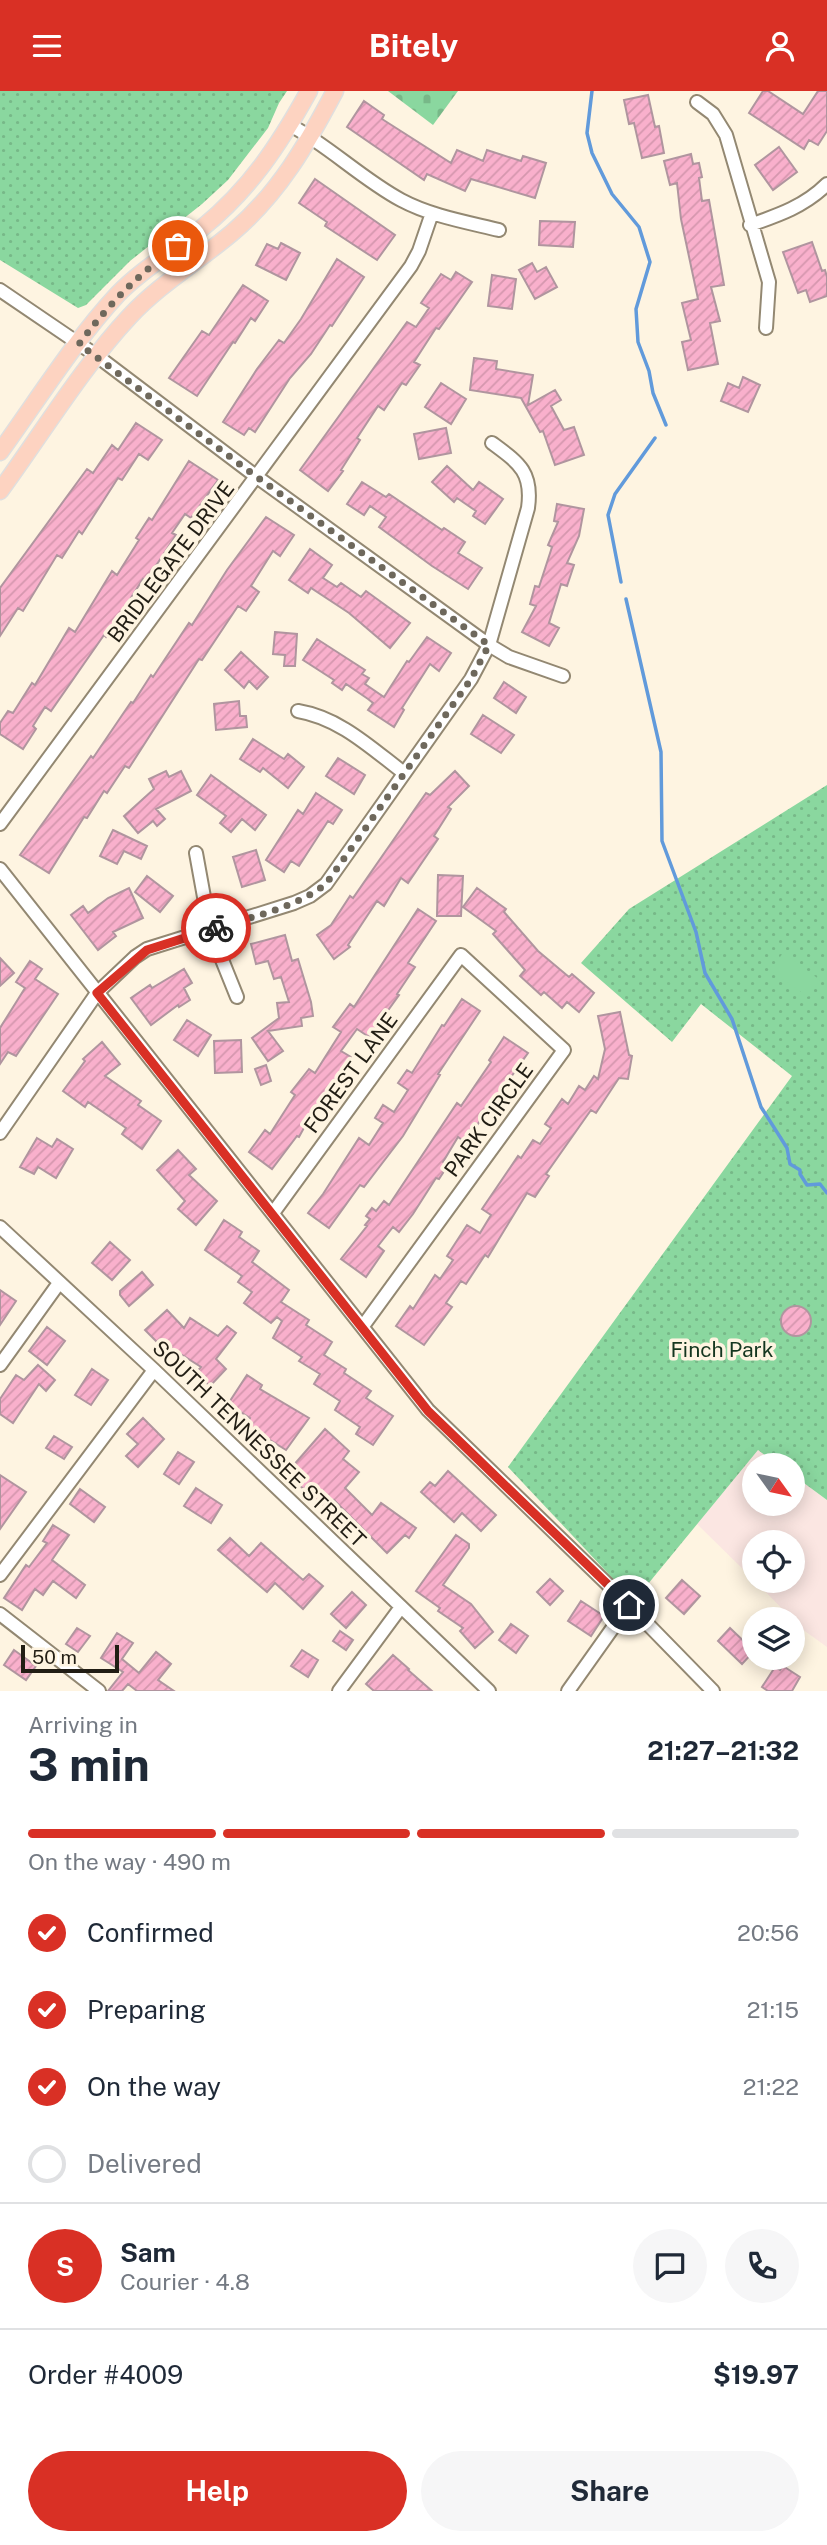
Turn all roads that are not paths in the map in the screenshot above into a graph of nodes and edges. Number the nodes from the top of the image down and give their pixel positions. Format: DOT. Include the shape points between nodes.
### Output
graph roads {
  1 [pos="309,91"];
  2 [pos="335,91"];
  3 [pos="697,101"];
  4 [pos="290,125"];
  5 [pos="311,136"];
  6 [pos="827,184"];
  7 [pos="432,213"];
  8 [pos="750,225"];
  9 [pos="499,230"];
  10 [pos="0,290"];
  11 [pos="766,328"];
  12 [pos="79,344"];
  13 [pos="97,356"];
  14 [pos="492,443"];
  15 [pos="0,452"];
  16 [pos="257,477"];
  17 [pos="0,491"];
  18 [pos="489,645"];
  19 [pos="563,676"];
  20 [pos="298,711"];
  21 [pos="404,772"];
  22 [pos="0,824"];
  23 [pos="196,853"];
  24 [pos="0,869"];
  25 [pos="210,930"];
  26 [pos="461,955"];
  27 [pos="97,993"];
  28 [pos="237,997"];
  29 [pos="0,1133"];
  30 [pos="273,1213"];
  31 [pos="0,1227"];
  32 [pos="59,1283"];
  33 [pos="363,1326"];
  34 [pos="0,1365"];
  35 [pos="153,1370"];
  36 [pos="0,1575"];
  37 [pos="629,1605"];
  38 [pos="401,1607"];
  39 [pos="0,1614"];
  40 [pos="99,1691"];
  41 [pos="338,1691"];
  42 [pos="489,1691"];
  43 [pos="568,1691"];
  44 [pos="713,1691"];
  1 -- 4 [label="main road"];
  2 -- 5 [label="main road"];
  3 -- 8 [label="street" via="713,114 726,135"];
  4 -- 5 [label="street"];
  4 -- 12 [label="main road" via="245,188 129,284"];
  5 -- 7 [label="street" via="399,199"];
  5 -- 13 [label="main road" via="261,205 142,304"];
  6 -- 8 [label="street" via="789,212"];
  7 -- 9 [label="street"];
  7 -- 16 [label="street, BRIDLEGATE DRIVE" via="411,266"];
  8 -- 11 [label="street" via="769,282"];
  10 -- 12 [label="street"];
  12 -- 13 [label="street"];
  12 -- 15 [label="main road"];
  13 -- 16 [label="street"];
  13 -- 17 [label="main road"];
  14 -- 18 [label="street" via="513,458 531,489"];
  16 -- 18 [label="street"];
  16 -- 22 [label="street, BRIDLEGATE DRIVE"];
  18 -- 19 [label="street"];
  18 -- 21 [label="street" via="471,679"];
  20 -- 21 [label="street" via="335,722"];
  21 -- 25 [label="street" via="326,884 294,903"];
  23 -- 25 [label="street"];
  24 -- 27 [label="street"];
  25 -- 27 [label="street" via="147,950"];
  25 -- 28 [label="street"];
  26 -- 30 [label="street, FOREST LANE"];
  26 -- 33 [label="street, PARK CIRCLE" via="564,1050"];
  27 -- 29 [label="street"];
  27 -- 30 [label="street"];
  30 -- 33 [label="street"];
  31 -- 32 [label="street, SOUTH TENNESSEE STREET"];
  32 -- 34 [label="street"];
  32 -- 35 [label="street, SOUTH TENNESSEE STREET"];
  33 -- 37 [label="street" via="428,1411"];
  35 -- 36 [label="street"];
  35 -- 38 [label="street, SOUTH TENNESSEE STREET"];
  37 -- 43 [label="street"];
  37 -- 44 [label="street"];
  38 -- 41 [label="street"];
  38 -- 42 [label="street, SOUTH TENNESSEE STREET"];
  39 -- 40 [label="street"];
}
